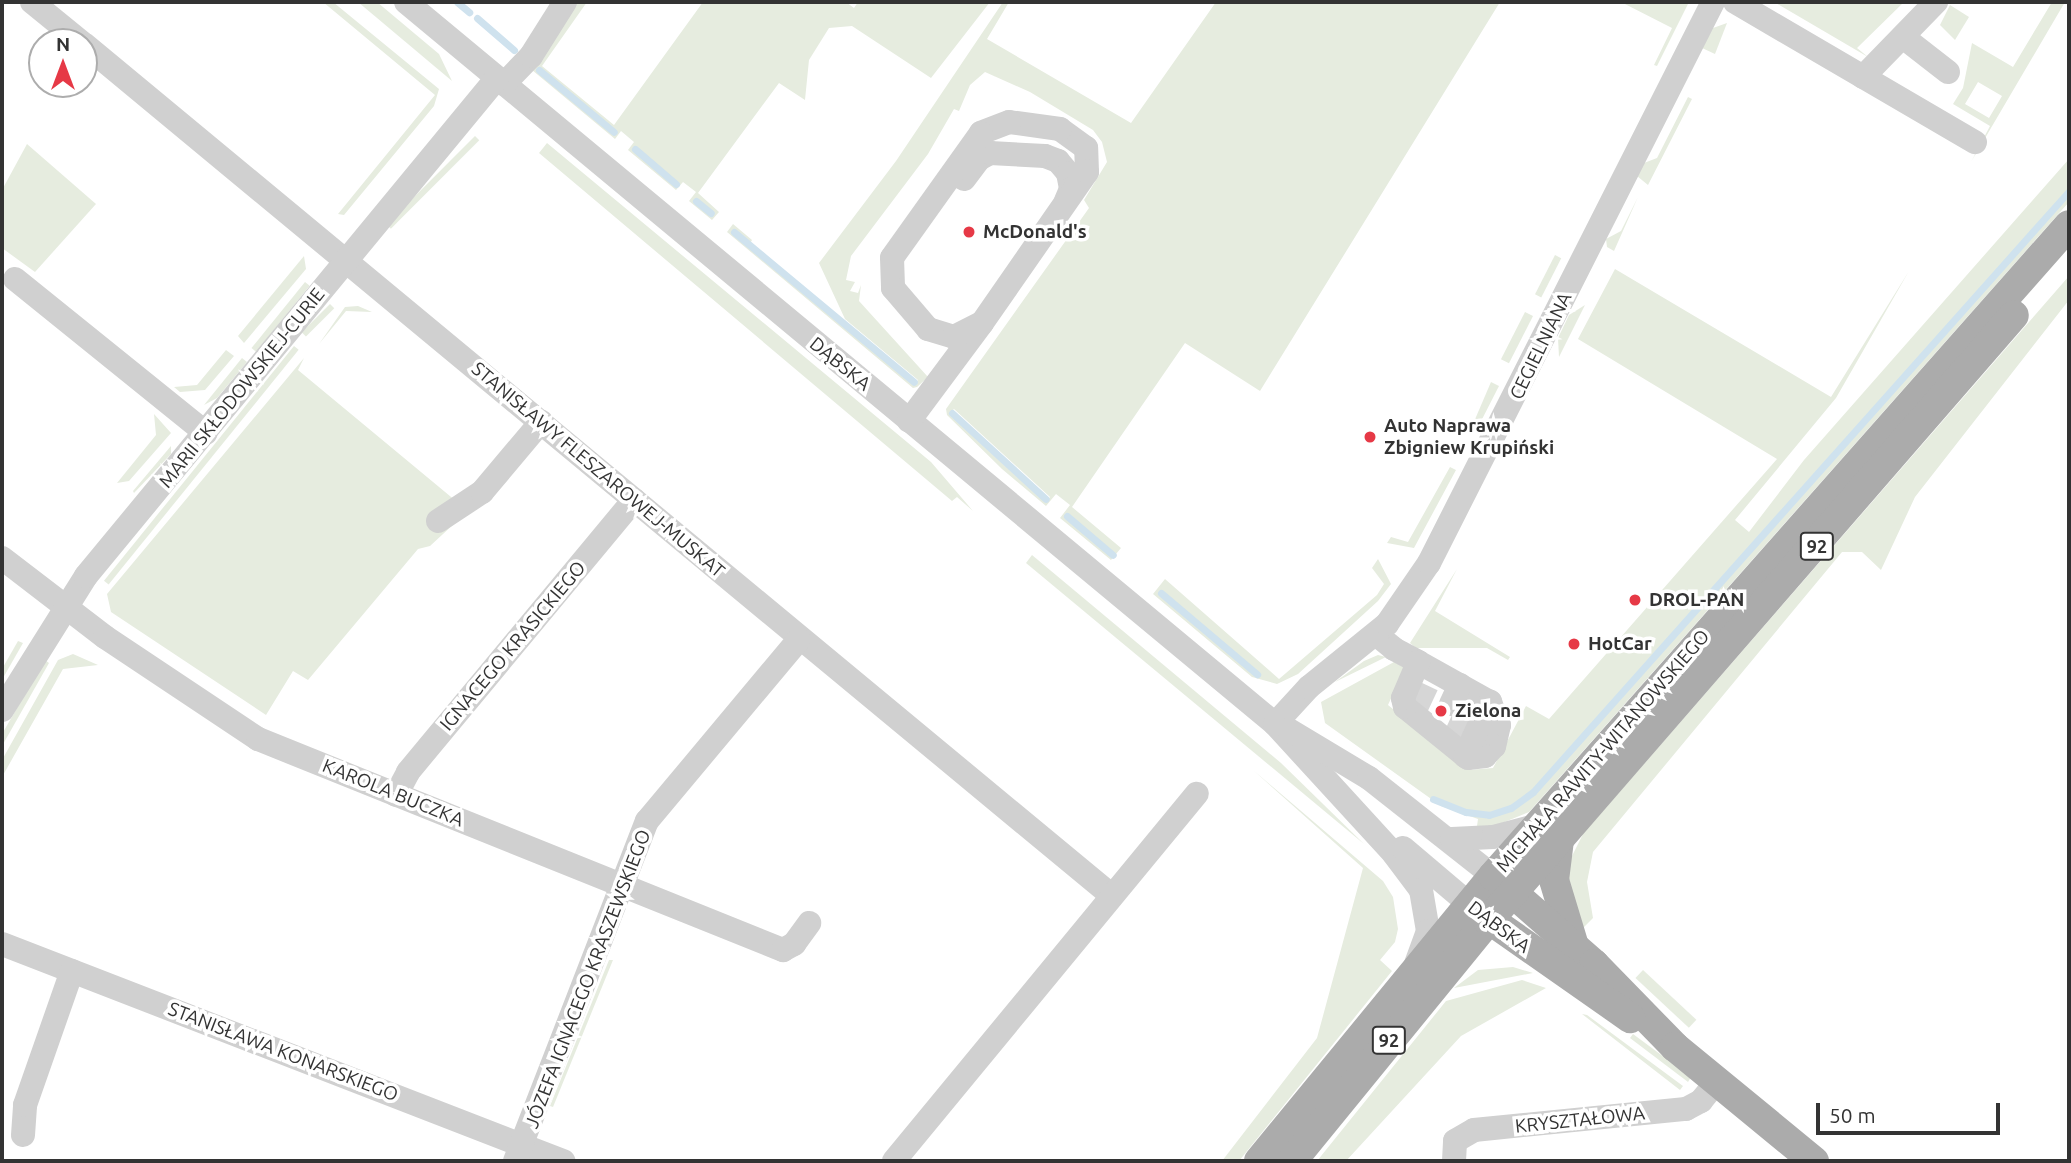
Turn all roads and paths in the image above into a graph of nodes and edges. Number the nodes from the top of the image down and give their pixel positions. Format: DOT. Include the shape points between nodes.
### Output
graph roads {
  1 [pos="32,2"];
  2 [pos="406,2"];
  3 [pos="565,2"];
  4 [pos="1713,2"];
  5 [pos="1735,2"];
  6 [pos="1936,2"];
  7 [pos="64,28"];
  8 [pos="1903,37"];
  9 [pos="98,55"];
  10 [pos="1948,72"];
  11 [pos="1863,77"];
  12 [pos="501,81"];
  13 [pos="1975,142"];
  14 [pos="1066,202"];
  15 [pos="2069,225"];
  16 [pos="2069,248"];
  17 [pos="348,259"];
  18 [pos="15,279"];
  19 [pos="898,295"];
  20 [pos="982,323"];
  21 [pos="925,325"];
  22 [pos="943,376"];
  23 [pos="909,421"];
  24 [pos="541,422"];
  25 [pos="206,433"];
  26 [pos="634,500"];
  27 [pos="438,521"];
  28 [pos="2,558"];
  29 [pos="65,607"];
  30 [pos="1377,635"];
  31 [pos="799,639"];
  32 [pos="1422,688"];
  33 [pos="2,710"];
  34 [pos="1275,724"];
  35 [pos="1337,790"];
  36 [pos="1197,794"];
  37 [pos="397,795"];
  38 [pos="1549,832"];
  39 [pos="1452,839"];
  40 [pos="625,884"];
  41 [pos="1503,885"];
  42 [pos="1112,896"];
  43 [pos="1479,913"];
  44 [pos="809,923"];
  45 [pos="2,944"];
  46 [pos="1574,947"];
  47 [pos="72,971"];
  48 [pos="1414,971"];
  49 [pos="1675,1047"];
  50 [pos="1717,1082"];
  51 [pos="23,1135"];
  52 [pos="520,1154"];
  53 [pos="563,1161"];
  54 [pos="894,1161"];
  55 [pos="1259,1161"];
  56 [pos="1292,1161"];
  57 [pos="1454,1161"];
  58 [pos="1814,1161"];
  1 -- 7 [label="street, STANISŁAWY FLESZAROWEJ-MUSKAT"];
  2 -- 12 [label="street, DĄBSKA"];
  3 -- 12 [label="street, MARII SKŁODOWSKIEJ-CURIE" via="531,56"];
  4 -- 30 [label="street, CEGIELNIANA" via="1459,508 1414,588"];
  5 -- 11 [label="street"];
  6 -- 8 [label="street"];
  8 -- 10 [label="street"];
  8 -- 11 [label="street"];
  9 -- 17 [label="street, STANISŁAWY FLESZAROWEJ-MUSKAT"];
  11 -- 13 [label="street"];
  12 -- 17 [label="street, MARII SKŁODOWSKIEJ-CURIE"];
  12 -- 23 [label="street, DĄBSKA"];
  14 -- 19 [label="street" via="1071,189 1068,173 1058,161 994,152 975,164 897,273"];
  14 -- 19 [label="street" via="1088,167 1089,155 1080,142 1042,125 1009,122 986,129 894,253 890,273"];
  14 -- 20 [label="street"];
  15 -- 38 [label="main road, MICHAŁA RAWITY-WITANOWSKIEGO / 92"];
  16 -- 38 [label="main road, MICHAŁA RAWITY-WITANOWSKIEGO / 92" via="1858,500"];
  17 -- 24 [label="street, STANISŁAWY FLESZAROWEJ-MUSKAT"];
  17 -- 25 [label="street, MARII SKŁODOWSKIEJ-CURIE"];
  18 -- 25 [label="street"];
  19 -- 21 [label="street"];
  20 -- 21 [label="street" via="954,337"];
  20 -- 22 [label="street"];
  21 -- 22 [label="street" via="947,355"];
  22 -- 23 [label="street"];
  23 -- 34 [label="street, DĄBSKA"];
  24 -- 26 [label="street, STANISŁAWY FLESZAROWEJ-MUSKAT"];
  24 -- 27 [label="street" via="482,492"];
  25 -- 29 [label="street, MARII SKŁODOWSKIEJ-CURIE"];
  26 -- 31 [label="street, STANISŁAWY FLESZAROWEJ-MUSKAT"];
  26 -- 37 [label="street, IGNACEGO KRASICKIEGO" via="408,772"];
  28 -- 29 [label="street, KAROLA BUCZKA"];
  29 -- 33 [label="street, MARII SKŁODOWSKIEJ-CURIE"];
  29 -- 37 [label="street, KAROLA BUCZKA" via="258,739"];
  30 -- 32 [label="street"];
  30 -- 34 [label="street, CEGIELNIANA" via="1309,687"];
  31 -- 40 [label="street, JÓZEFA IGNACEGO KRASZEWSKIEGO" via="651,815"];
  31 -- 42 [label="street, STANISŁAWY FLESZAROWEJ-MUSKAT"];
  32 -- 32 [label="street" via="1459,720"];
  34 -- 35 [label="street, DĄBSKA"];
  34 -- 39 [label="street, DĄBSKA" via="1369,778"];
  35 -- 43 [label="street, DĄBSKA"];
  35 -- 48 [label="street, DĄBSKA" via="1421,890 1428,931"];
  36 -- 42 [label="street"];
  37 -- 40 [label="street, KAROLA BUCZKA"];
  38 -- 39 [label="street"];
  38 -- 41 [label="main road, MICHAŁA RAWITY-WITANOWSKIEGO / 92"];
  38 -- 46 [label="main road, DĄBSKA" via="1555,888"];
  39 -- 41 [label="street, DĄBSKA"];
  40 -- 44 [label="street, KAROLA BUCZKA" via="783,950 794,944"];
  40 -- 52 [label="street, JÓZEFA IGNACEGO KRASZEWSKIEGO"];
  41 -- 43 [label="main road, MICHAŁA RAWITY-WITANOWSKIEGO / 92"];
  41 -- 46 [label="main road, DĄBSKA"];
  42 -- 54 [label="street"];
  43 -- 48 [label="main road, MICHAŁA RAWITY-WITANOWSKIEGO / 92"];
  43 -- 49 [label="main road, DĄBSKA"];
  43 -- 56 [label="main road, MICHAŁA RAWITY-WITANOWSKIEGO / 92"];
  45 -- 47 [label="street, STANISŁAWA KONARSKIEGO"];
  46 -- 49 [label="main road, DĄBSKA"];
  47 -- 51 [label="street" via="25,1105"];
  47 -- 52 [label="street, STANISŁAWA KONARSKIEGO"];
  48 -- 55 [label="main road, MICHAŁA RAWITY-WITANOWSKIEGO / 92"];
  49 -- 50 [label="main road, DĄBSKA"];
  50 -- 57 [label="street, KRYSZTAŁOWA" via="1702,1101 1686,1109 1474,1130 1455,1141"];
  50 -- 58 [label="main road, DĄBSKA"];
  52 -- 53 [label="street, STANISŁAWA KONARSKIEGO"];
}
